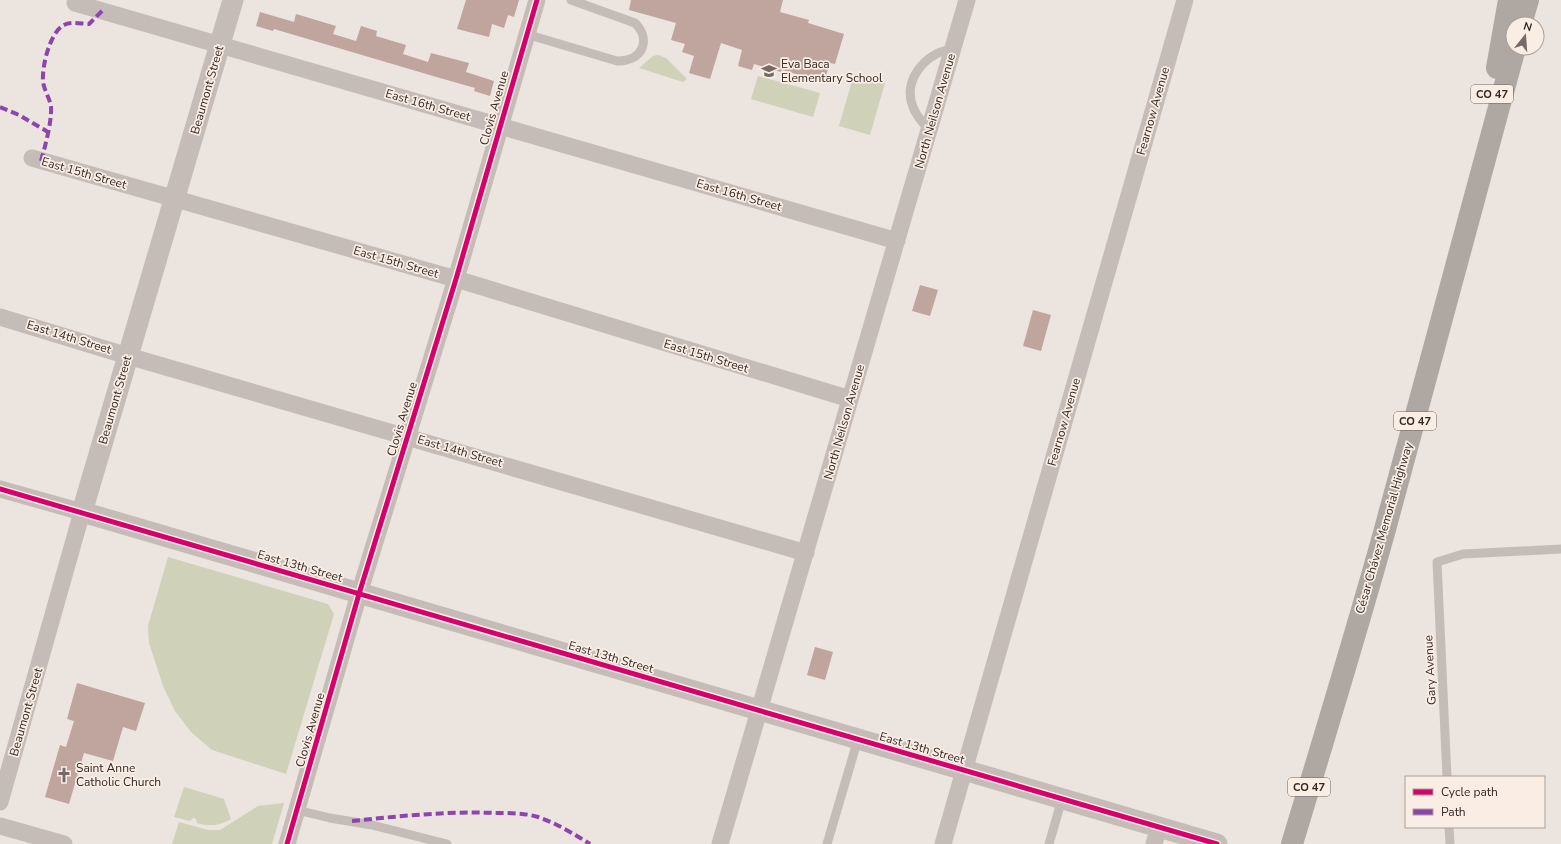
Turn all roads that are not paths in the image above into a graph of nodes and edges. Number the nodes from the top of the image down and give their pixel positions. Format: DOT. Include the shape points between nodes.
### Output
graph roads {
  1 [pos="233,0"];
  2 [pos="537,0"];
  3 [pos="571,0"];
  4 [pos="967,0"];
  5 [pos="1185,0"];
  6 [pos="1509,0"];
  7 [pos="1528,0"];
  8 [pos="585,2"];
  9 [pos="75,3"];
  10 [pos="1523,16"];
  11 [pos="526,34"];
  12 [pos="220,46"];
  13 [pos="953,49"];
  14 [pos="1513,56"];
  15 [pos="499,126"];
  16 [pos="929,130"];
  17 [pos="32,158"];
  18 [pos="1476,188"];
  19 [pos="175,200"];
  20 [pos="897,241"];
  21 [pos="456,279"];
  22 [pos="0,316"];
  23 [pos="128,356"];
  24 [pos="850,399"];
  25 [pos="407,436"];
  26 [pos="0,488"];
  27 [pos="82,512"];
  28 [pos="1561,549"];
  29 [pos="806,552"];
  30 [pos="359,594"];
  31 [pos="759,711"];
  32 [pos="858,739"];
  33 [pos="965,771"];
  34 [pos="1447,776"];
  35 [pos="1062,799"];
  36 [pos="0,802"];
  37 [pos="297,810"];
  38 [pos="0,826"];
  39 [pos="1449,828"];
  40 [pos="1156,836"];
  41 [pos="64,844"];
  42 [pos="287,844"];
  43 [pos="447,844"];
  44 [pos="720,844"];
  45 [pos="828,844"];
  46 [pos="943,844"];
  47 [pos="1049,844"];
  48 [pos="1217,844"];
  49 [pos="1292,844"];
  50 [pos="1450,844"];
  1 -- 12 [label="street, Beaumont Street"];
  2 -- 11 [label="street, Clovis Avenue"];
  3 -- 8 [label="lane"];
  4 -- 13 [label="street, North Neilson Avenue"];
  5 -- 33 [label="street, Fearnow Avenue"];
  6 -- 18 [label="highway, César Chávez Memorial Highway / CO 47"];
  7 -- 10 [label="highway"];
  8 -- 11 [label="lane" via="634,22 641,28 643,44 636,57 617,61"];
  9 -- 12 [label="street, East 16th Street"];
  11 -- 15 [label="street, Clovis Avenue"];
  12 -- 15 [label="street, East 16th Street"];
  12 -- 19 [label="street, Beaumont Street"];
  13 -- 16 [label="street, North Neilson Avenue"];
  13 -- 16 [label="lane" via="939,52 925,60 910,85 913,108"];
  14 -- 18 [label="highway, César Chávez Memorial Highway / CO 47"];
  15 -- 20 [label="street, East 16th Street"];
  15 -- 21 [label="street, Clovis Avenue"];
  16 -- 20 [label="street, North Neilson Avenue"];
  17 -- 19 [label="street, East 15th Street"];
  18 -- 49 [label="highway, César Chávez Memorial Highway / CO 47" via="1386,527"];
  19 -- 21 [label="street, East 15th Street"];
  19 -- 23 [label="street, Beaumont Street"];
  20 -- 24 [label="street, North Neilson Avenue"];
  21 -- 24 [label="street, East 15th Street"];
  21 -- 25 [label="street, Clovis Avenue"];
  22 -- 23 [label="street, East 14th Street"];
  23 -- 25 [label="street, East 14th Street"];
  23 -- 27 [label="street, Beaumont Street"];
  24 -- 29 [label="street, North Neilson Avenue"];
  25 -- 29 [label="street, East 14th Street"];
  25 -- 30 [label="street, Clovis Avenue"];
  26 -- 27 [label="street, East 13th Street"];
  27 -- 30 [label="street, East 13th Street"];
  27 -- 36 [label="street, Beaumont Street"];
  28 -- 34 [label="lane, Gary Avenue" via="1463,554 1437,562"];
  29 -- 31 [label="street, North Neilson Avenue"];
  30 -- 31 [label="street, East 13th Street"];
  30 -- 37 [label="street, Clovis Avenue"];
  31 -- 32 [label="street, East 13th Street"];
  31 -- 44 [label="street, North Neilson Avenue"];
  32 -- 33 [label="street, East 13th Street"];
  32 -- 45 [label="lane"];
  33 -- 35 [label="street, East 13th Street"];
  33 -- 46 [label="street, Fearnow Avenue"];
  35 -- 40 [label="street, East 13th Street"];
  35 -- 47 [label="lane"];
  37 -- 42 [label="street, Clovis Avenue"];
  37 -- 43 [label="lane"];
  38 -- 41 [label="street"];
  39 -- 50 [label="lane"];
  40 -- 48 [label="street, East 13th Street"];
}
